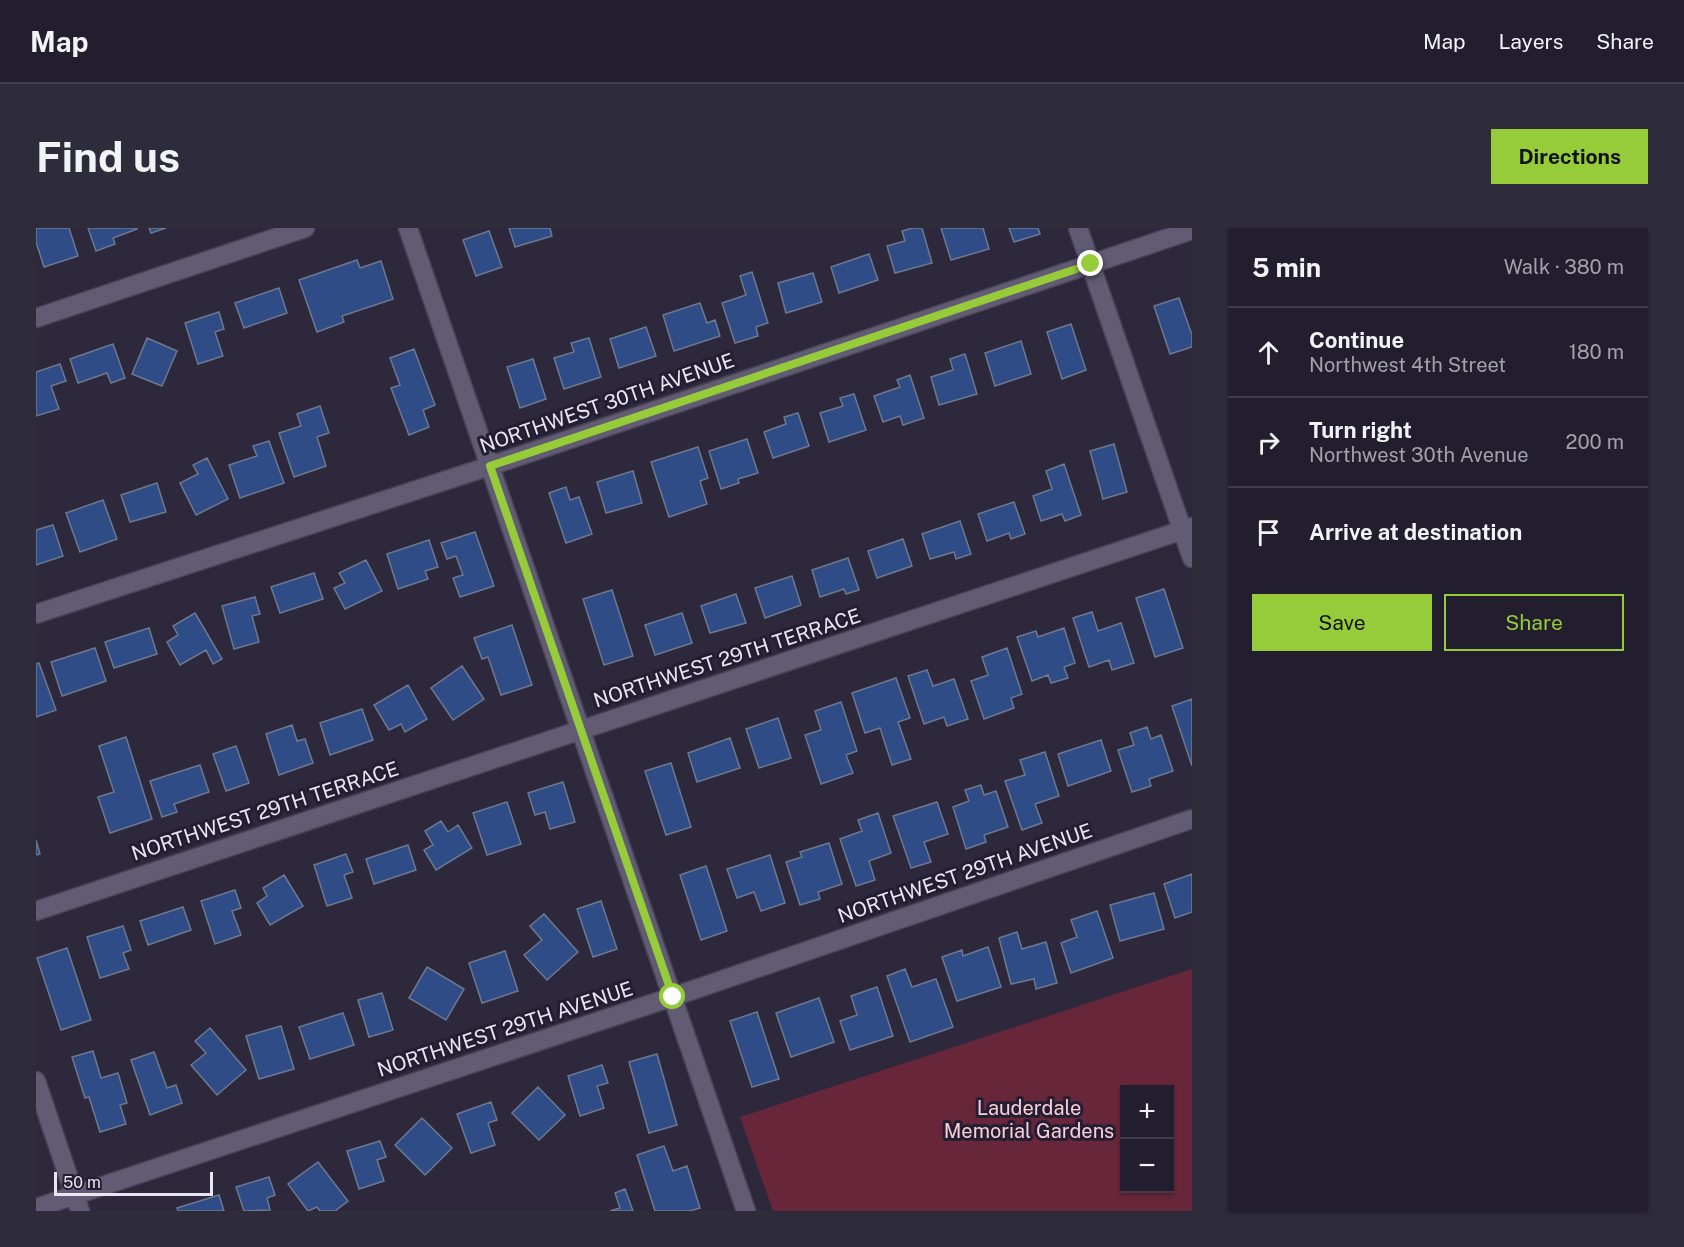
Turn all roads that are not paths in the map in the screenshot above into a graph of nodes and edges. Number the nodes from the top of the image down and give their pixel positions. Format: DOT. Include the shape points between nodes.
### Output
graph roads {
  1 [pos="305,228"];
  2 [pos="408,228"];
  3 [pos="1078,228"];
  4 [pos="1192,230"];
  5 [pos="1091,264"];
  6 [pos="36,318"];
  7 [pos="490,466"];
  8 [pos="1187,528"];
  9 [pos="1192,558"];
  10 [pos="36,614"];
  11 [pos="581,731"];
  12 [pos="1192,819"];
  13 [pos="36,911"];
  14 [pos="673,997"];
  15 [pos="36,1081"];
  16 [pos="78,1203"];
  17 [pos="36,1208"];
  18 [pos="746,1211"];
  1 -- 6 [label="street"];
  2 -- 7 [label="street"];
  3 -- 5 [label="street"];
  4 -- 5 [label="street, NORTHWEST 30TH AVENUE"];
  5 -- 7 [label="street, NORTHWEST 30TH AVENUE"];
  5 -- 8 [label="street"];
  7 -- 10 [label="street, NORTHWEST 30TH AVENUE"];
  7 -- 11 [label="street"];
  8 -- 9 [label="street"];
  8 -- 11 [label="street, NORTHWEST 29TH TERRACE"];
  11 -- 13 [label="street, NORTHWEST 29TH TERRACE"];
  11 -- 14 [label="street"];
  12 -- 14 [label="street, NORTHWEST 29TH AVENUE"];
  14 -- 16 [label="street, NORTHWEST 29TH AVENUE"];
  14 -- 18 [label="street"];
  15 -- 16 [label="street"];
  16 -- 17 [label="street, NORTHWEST 29TH AVENUE"];
}
